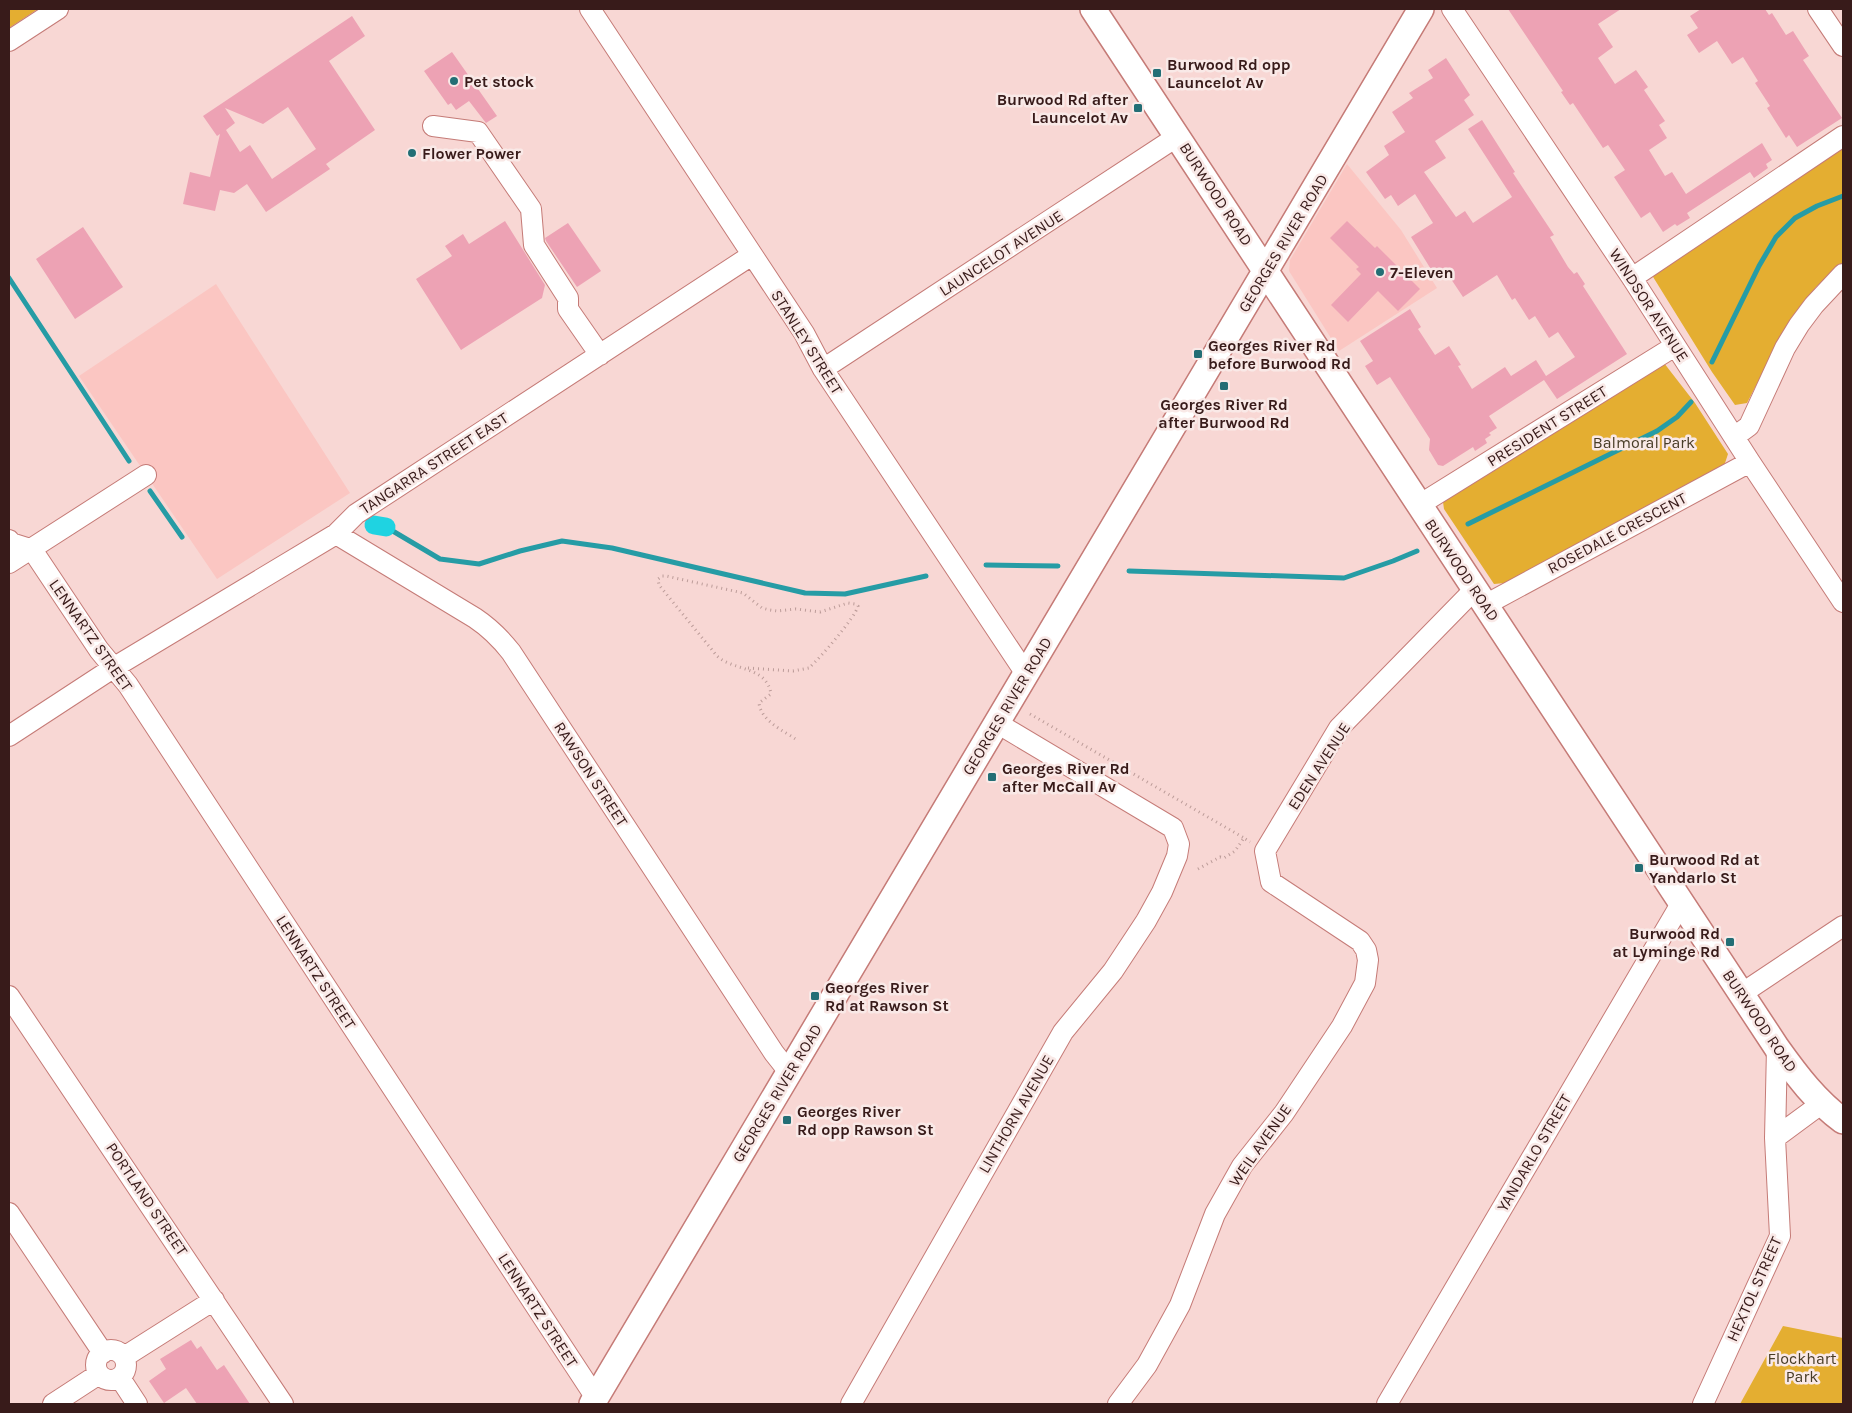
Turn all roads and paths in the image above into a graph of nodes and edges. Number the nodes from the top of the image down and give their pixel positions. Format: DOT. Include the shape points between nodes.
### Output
graph roads {
  1 [pos="58,9"];
  2 [pos="590,9"];
  3 [pos="1093,9"];
  4 [pos="1421,9"];
  5 [pos="1452,9"];
  6 [pos="1818,9"];
  7 [pos="9,41"];
  8 [pos="1843,46"];
  9 [pos="433,126"];
  10 [pos="1178,136"];
  11 [pos="1843,136"];
  12 [pos="752,255"];
  13 [pos="1266,271"];
  14 [pos="1843,274"];
  15 [pos="1632,278"];
  16 [pos="1676,346"];
  17 [pos="600,354"];
  18 [pos="823,369"];
  19 [pos="1734,437"];
  20 [pos="1750,462"];
  21 [pos="146,475"];
  22 [pos="1419,506"];
  23 [pos="336,534"];
  24 [pos="9,540"];
  25 [pos="30,549"];
  26 [pos="9,563"];
  27 [pos="1480,597"];
  28 [pos="1843,602"];
  29 [pos="113,668"];
  30 [pos="748,668"];
  31 [pos="1026,674"];
  32 [pos="1030,714"];
  33 [pos="997,723"];
  34 [pos="9,736"];
  35 [pos="797,740"];
  36 [pos="1244,838"];
  37 [pos="1251,842"];
  38 [pos="1198,869"];
  39 [pos="1682,902"];
  40 [pos="1843,926"];
  41 [pos="1360,941"];
  42 [pos="1741,994"];
  43 [pos="9,996"];
  44 [pos="1777,1048"];
  45 [pos="789,1072"];
  46 [pos="1821,1104"];
  47 [pos="1843,1122"];
  48 [pos="1775,1138"];
  49 [pos="9,1213"];
  50 [pos="214,1300"];
  51 [pos="103,1353"];
  52 [pos="124,1357"];
  53 [pos="99,1374"];
  54 [pos="120,1378"];
  55 [pos="594,1401"];
  56 [pos="53,1404"];
  57 [pos="137,1404"];
  58 [pos="283,1404"];
  59 [pos="850,1404"];
  60 [pos="1118,1404"];
  61 [pos="1387,1404"];
  62 [pos="1703,1404"];
  1 -- 7 [label="street"];
  2 -- 12 [label="street, STANLEY STREET"];
  3 -- 10 [label="main road, BURWOOD ROAD"];
  4 -- 13 [label="main road, GEORGES RIVER ROAD"];
  5 -- 15 [label="street, WINDSOR AVENUE"];
  6 -- 8 [label="street"];
  9 -- 17 [label="street" via="478,132 531,209 534,245 568,298 568,309"];
  10 -- 13 [label="main road, BURWOOD ROAD"];
  10 -- 18 [label="street, LAUNCELOT AVENUE"];
  11 -- 15 [label="street"];
  12 -- 17 [label="street, TANGARRA STREET EAST"];
  12 -- 18 [label="street, STANLEY STREET" via="804,333"];
  13 -- 22 [label="main road, BURWOOD ROAD"];
  13 -- 31 [label="main road, GEORGES RIVER ROAD"];
  14 -- 19 [label="street" via="1799,325 1749,426"];
  15 -- 16 [label="street, WINDSOR AVENUE"];
  16 -- 19 [label="street, WINDSOR AVENUE"];
  16 -- 22 [label="street, PRESIDENT STREET"];
  17 -- 23 [label="street, TANGARRA STREET EAST" via="356,514"];
  18 -- 31 [label="street, STANLEY STREET"];
  19 -- 20 [label="street, WINDSOR AVENUE"];
  20 -- 27 [label="street, ROSEDALE CRESCENT"];
  20 -- 28 [label="street, WINDSOR AVENUE"];
  21 -- 25 [label="street"];
  22 -- 27 [label="main road, BURWOOD ROAD"];
  23 -- 29 [label="street, TANGARRA STREET EAST"];
  23 -- 45 [label="street, RAWSON STREET" via="475,618 499,637"];
  24 -- 25 [label="street" via="11,544"];
  25 -- 26 [label="street"];
  25 -- 29 [label="street, LENNARTZ STREET"];
  27 -- 39 [label="main road, BURWOOD ROAD"];
  27 -- 41 [label="street, EDEN AVENUE" via="1339,728 1266,851 1272,882"];
  29 -- 34 [label="street, TANGARRA STREET EAST"];
  29 -- 55 [label="street, LENNARTZ STREET"];
  30 -- 30 [label="path" via="724,662 717,656 659,585 658,579 666,576 734,590 778,612 796,609 820,612 848,603 858,606 844,628 809,668 793,671"];
  30 -- 35 [label="path" via="764,680 771,691 759,703 760,710 769,721"];
  31 -- 33 [label="main road, GEORGES RIVER ROAD"];
  32 -- 36 [label="path"];
  33 -- 45 [label="main road, GEORGES RIVER ROAD"];
  33 -- 59 [label="street, LINTHORN AVENUE" via="1173,828 1179,844 1177,856 1146,921 1113,971 1062,1032"];
  36 -- 37 [label="path"];
  36 -- 38 [label="path" via="1235,851"];
  39 -- 42 [label="main road, BURWOOD ROAD"];
  39 -- 61 [label="street, YANDARLO STREET"];
  40 -- 42 [label="street"];
  41 -- 60 [label="street, WEIL AVENUE" via="1368,960 1365,983 1342,1026 1242,1166 1215,1214 1180,1305 1147,1365"];
  42 -- 44 [label="main road, BURWOOD ROAD"];
  43 -- 50 [label="street, PORTLAND STREET"];
  44 -- 46 [label="main road, BURWOOD ROAD"];
  44 -- 48 [label="street, HEXTOL STREET"];
  45 -- 55 [label="main road, GEORGES RIVER ROAD"];
  46 -- 47 [label="main road, BURWOOD ROAD"];
  46 -- 48 [label="street"];
  48 -- 62 [label="street, HEXTOL STREET" via="1780,1236"];
  49 -- 51 [label="street"];
  50 -- 52 [label="street"];
  50 -- 58 [label="street, PORTLAND STREET"];
  51 -- 52 [label="street" via="112,1350"];
  51 -- 53 [label="street" via="96,1365"];
  52 -- 54 [label="street" via="127,1366"];
  53 -- 54 [label="street" via="111,1381"];
  53 -- 56 [label="street"];
  54 -- 57 [label="street"];
}
